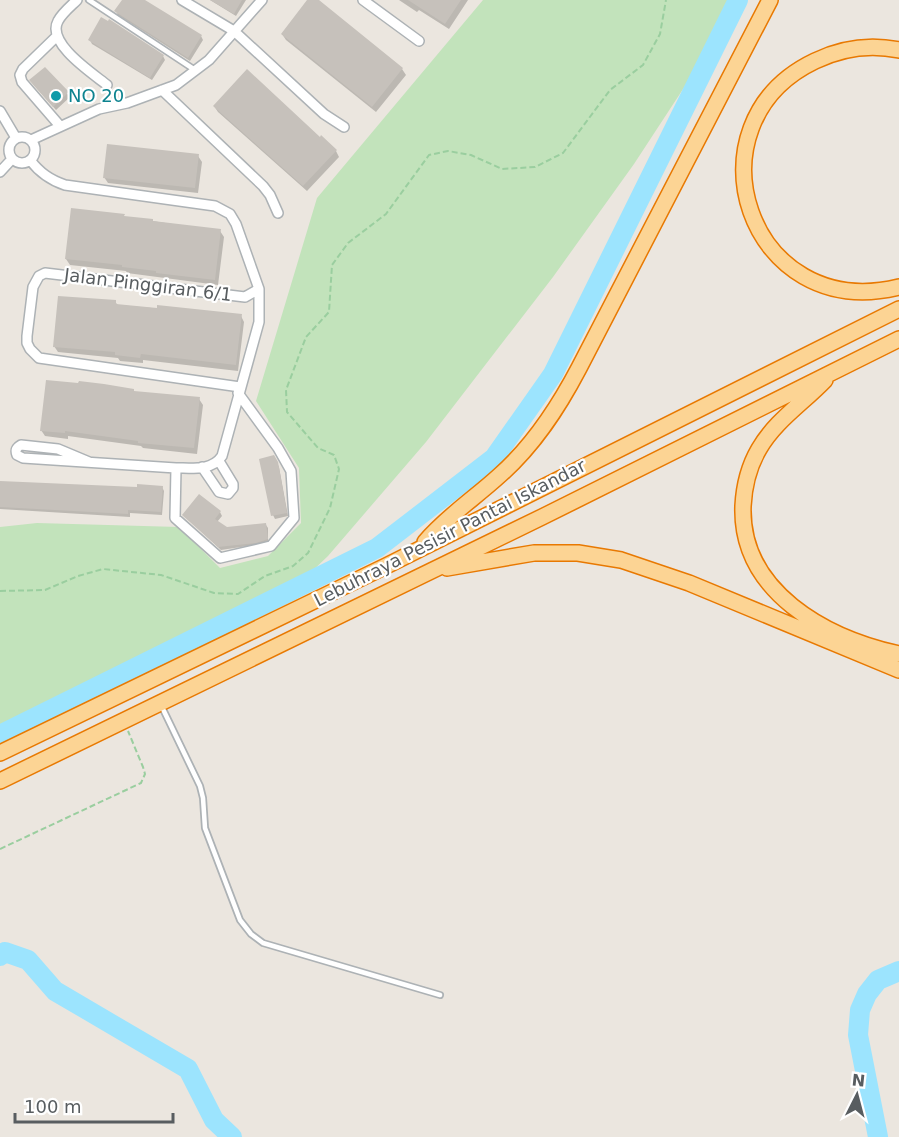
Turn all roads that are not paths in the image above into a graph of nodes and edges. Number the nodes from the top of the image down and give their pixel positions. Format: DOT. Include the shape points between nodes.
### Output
graph roads {
  1 [pos="77,0"];
  2 [pos="89,0"];
  3 [pos="182,0"];
  4 [pos="262,0"];
  5 [pos="363,0"];
  6 [pos="770,0"];
  7 [pos="234,31"];
  8 [pos="57,36"];
  9 [pos="419,41"];
  10 [pos="899,50"];
  11 [pos="195,70"];
  12 [pos="107,85"];
  13 [pos="162,90"];
  14 [pos="0,111"];
  15 [pos="60,126"];
  16 [pos="344,127"];
  17 [pos="16,138"];
  18 [pos="31,140"];
  19 [pos="12,159"];
  20 [pos="30,160"];
  21 [pos="0,172"];
  22 [pos="278,213"];
  23 [pos="899,287"];
  24 [pos="259,290"];
  25 [pos="899,309"];
  26 [pos="899,339"];
  27 [pos="834,371"];
  28 [pos="239,390"];
  29 [pos="220,458"];
  30 [pos="89,462"];
  31 [pos="202,467"];
  32 [pos="176,468"];
  33 [pos="419,549"];
  34 [pos="429,570"];
  35 [pos="899,654"];
  36 [pos="899,670"];
  37 [pos="160,703"];
  38 [pos="0,753"];
  39 [pos="0,781"];
  40 [pos="440,995"];
  1 -- 8 [label="street" via="59,20"];
  2 -- 11 [label="lane"];
  3 -- 7 [label="street"];
  4 -- 7 [label="street"];
  5 -- 9 [label="street"];
  6 -- 33 [label="highway" via="552,414 523,453"];
  7 -- 11 [label="street"];
  7 -- 16 [label="street" via="324,114"];
  8 -- 12 [label="street" via="68,52"];
  8 -- 15 [label="street" via="20,75"];
  10 -- 23 [label="highway" via="872,46 843,50 795,72 775,91 758,116 747,145 744,175 749,206 760,234 791,269 833,289 868,292"];
  11 -- 13 [label="street"];
  13 -- 15 [label="street" via="99,109"];
  13 -- 22 [label="street" via="263,186"];
  14 -- 17 [label="street"];
  15 -- 18 [label="street"];
  17 -- 18 [label="street"];
  17 -- 19 [label="street" via="9,147"];
  18 -- 20 [label="street" via="35,150"];
  19 -- 20 [label="street" via="23,163"];
  19 -- 21 [label="street"];
  20 -- 24 [label="street" via="52,181 65,185 224,210 236,224"];
  24 -- 28 [label="street" via="259,322"];
  24 -- 28 [label="street, Jalan Pinggiran 6/1" via="245,297 52,273 39,276 33,287 27,343 39,358"];
  25 -- 33 [label="highway, Lebuhraya Pesisir Pantai Iskandar"];
  26 -- 27 [label="highway, Lebuhraya Pesisir Pantai Iskandar"];
  27 -- 34 [label="highway, Lebuhraya Pesisir Pantai Iskandar"];
  27 -- 35 [label="highway" via="759,449 746,485 746,535 758,569 791,606 838,633"];
  28 -- 29 [label="street"];
  28 -- 32 [label="street" via="291,471 294,518 271,546 220,558 175,518"];
  29 -- 31 [label="street"];
  29 -- 31 [label="street" via="233,484 228,494 219,492"];
  30 -- 30 [label="street" via="23,458 15,452 21,445 58,449"];
  30 -- 32 [label="street"];
  31 -- 32 [label="street"];
  33 -- 38 [label="highway, Lebuhraya Pesisir Pantai Iskandar"];
  34 -- 36 [label="highway" via="534,553 579,553 621,560 689,583"];
  34 -- 37 [label="highway, Lebuhraya Pesisir Pantai Iskandar"];
  37 -- 39 [label="highway, Lebuhraya Pesisir Pantai Iskandar"];
  37 -- 40 [label="lane" via="200,786 205,828 240,920 251,934 263,943"];
}
